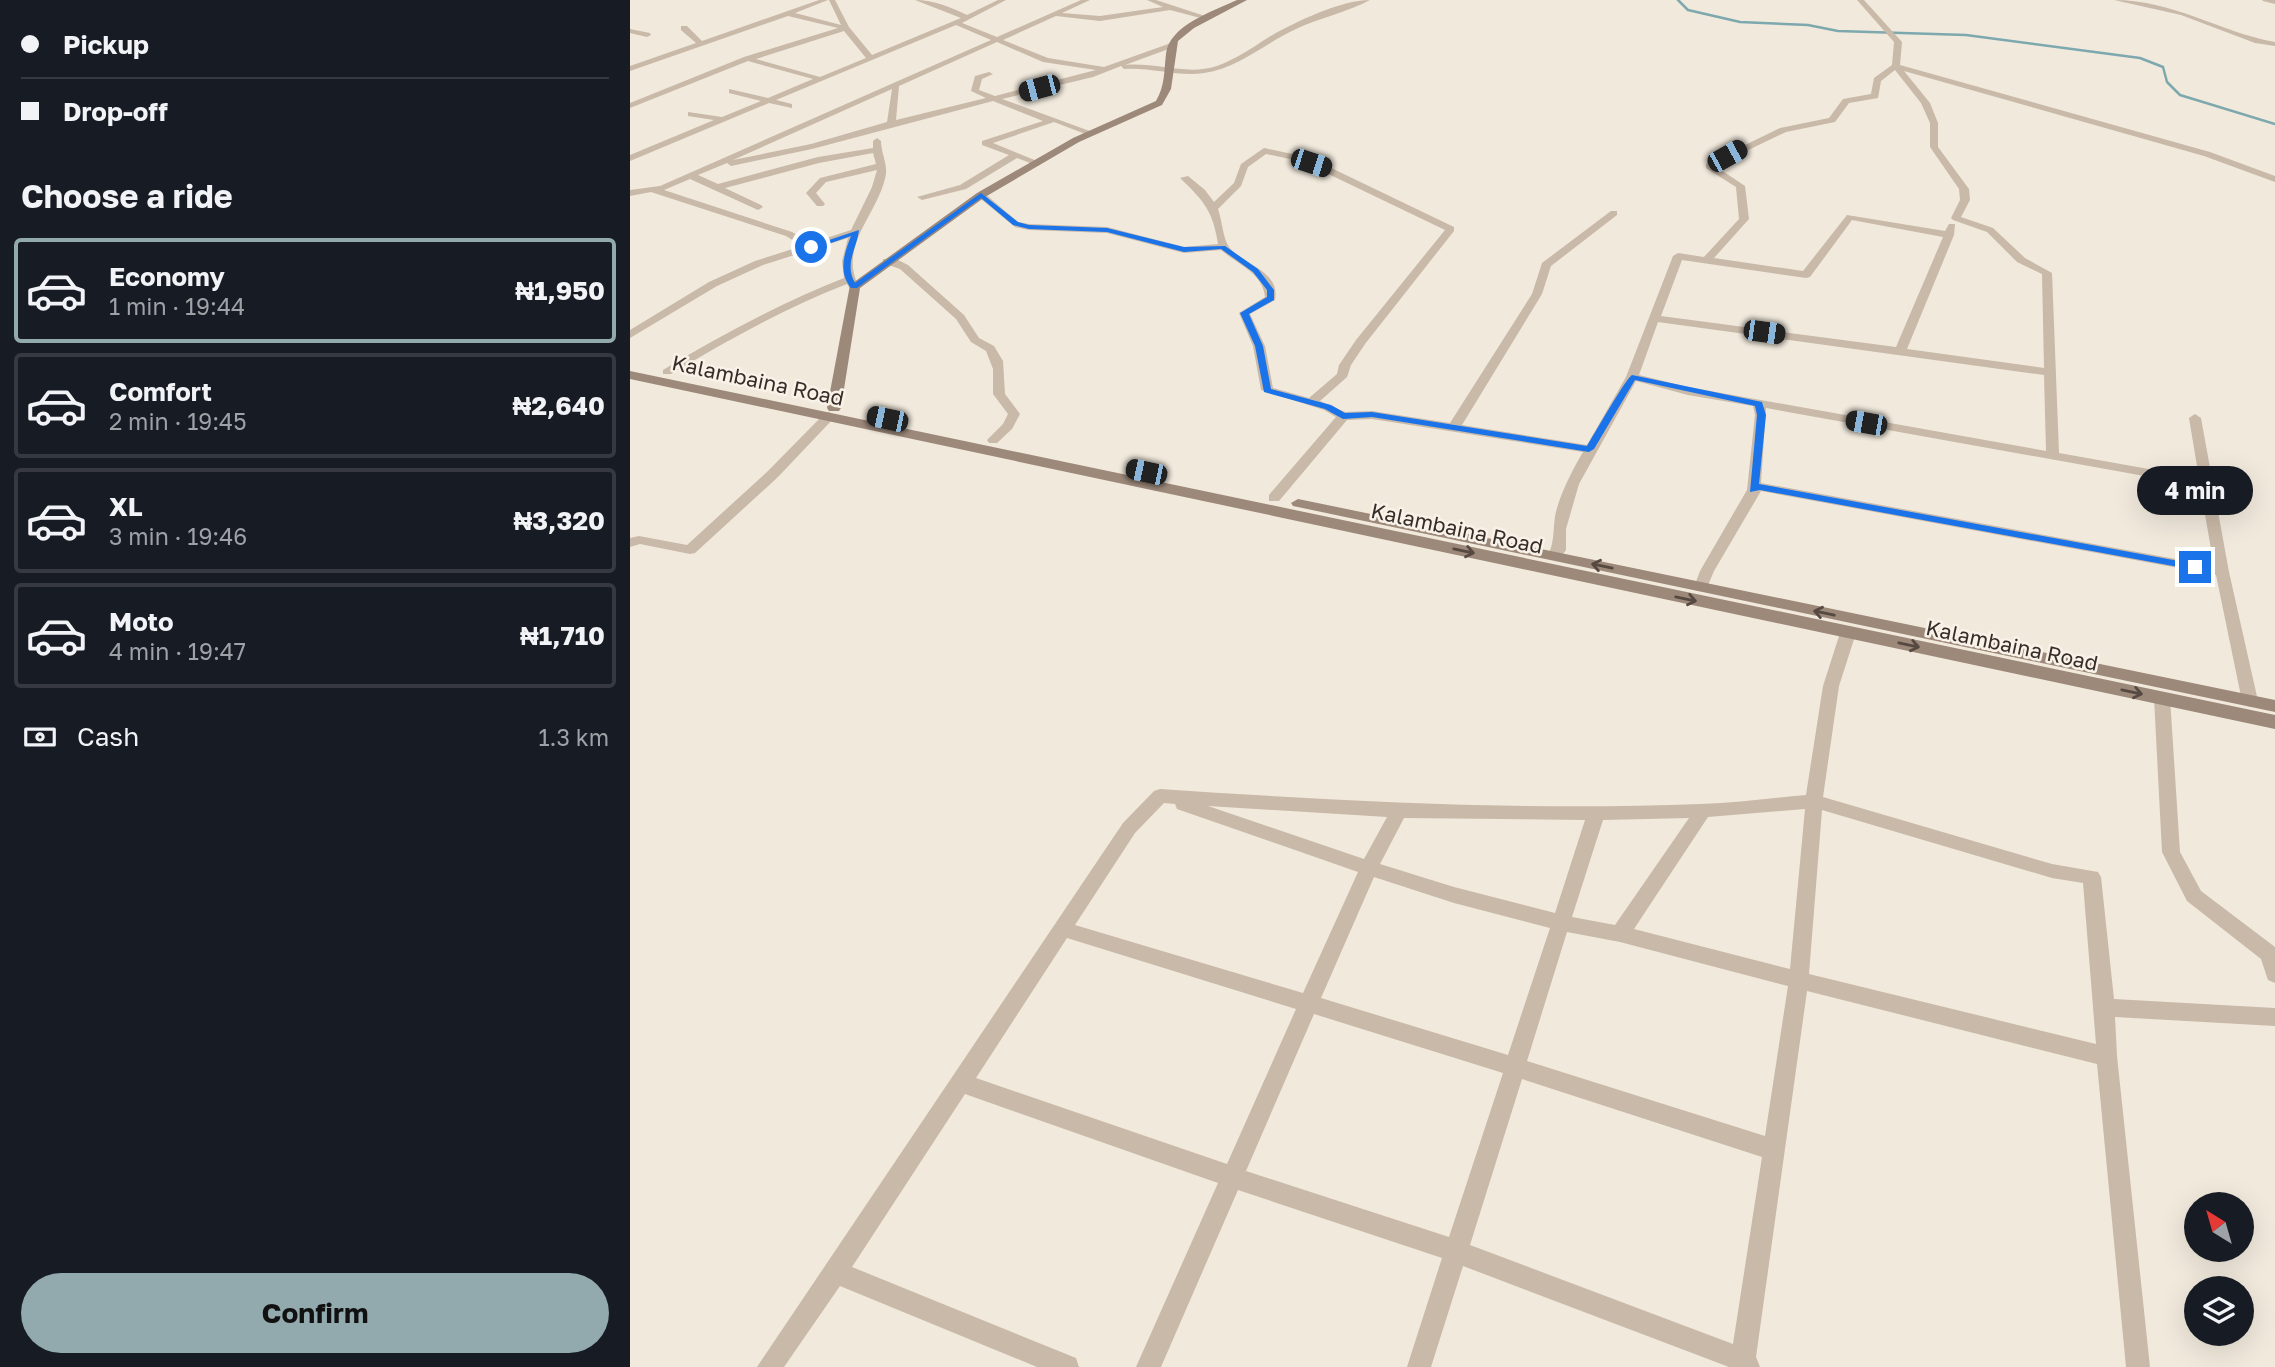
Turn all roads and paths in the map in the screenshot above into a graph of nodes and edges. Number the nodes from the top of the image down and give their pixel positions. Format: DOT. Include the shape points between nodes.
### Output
graph roads {
  1 [pos="824,0"];
  2 [pos="832,0"];
  3 [pos="918,0"];
  4 [pos="1003,0"];
  5 [pos="1087,0"];
  6 [pos="1150,0"];
  7 [pos="1243,0"];
  8 [pos="1367,0"];
  9 [pos="1860,0"];
  10 [pos="2117,0"];
  11 [pos="2265,0"];
  12 [pos="2275,2"];
  13 [pos="1173,8"];
  14 [pos="786,13"];
  15 [pos="1054,14"];
  16 [pos="965,17"];
  17 [pos="1209,18"];
  18 [pos="956,23"];
  19 [pos="684,28"];
  20 [pos="846,28"];
  21 [pos="630,31"];
  22 [pos="647,35"];
  23 [pos="995,41"];
  24 [pos="701,44"];
  25 [pos="2275,44"];
  26 [pos="1171,45"];
  27 [pos="870,58"];
  28 [pos="747,59"];
  29 [pos="1896,66"];
  30 [pos="1171,68"];
  31 [pos="630,69"];
  32 [pos="1107,70"];
  33 [pos="989,74"];
  34 [pos="820,79"];
  35 [pos="896,86"];
  36 [pos="732,91"];
  37 [pos="995,99"];
  38 [pos="766,100"];
  39 [pos="630,106"];
  40 [pos="789,106"];
  41 [pos="691,114"];
  42 [pos="721,119"];
  43 [pos="1051,121"];
  44 [pos="886,125"];
  45 [pos="1091,133"];
  46 [pos="796,150"];
  47 [pos="876,150"];
  48 [pos="1017,155"];
  49 [pos="630,158"];
  50 [pos="807,162"];
  51 [pos="1038,163"];
  52 [pos="881,166"];
  53 [pos="702,169"];
  54 [pos="689,175"];
  55 [pos="1185,178"];
  56 [pos="2275,179"];
  57 [pos="717,187"];
  58 [pos="653,190"];
  59 [pos="630,193"];
  60 [pos="981,195"];
  61 [pos="922,197"];
  62 [pos="820,204"];
  63 [pos="758,207"];
  64 [pos="1214,208"];
  65 [pos="1614,213"];
  66 [pos="1956,218"];
  67 [pos="856,232"];
  68 [pos="1949,235"];
  69 [pos="811,247"];
  70 [pos="1223,247"];
  71 [pos="1707,260"];
  72 [pos="887,261"];
  73 [pos="851,283"];
  74 [pos="1655,318"];
  75 [pos="630,335"];
  76 [pos="1900,351"];
  77 [pos="630,365"];
  78 [pos="667,372"];
  79 [pos="2050,372"];
  80 [pos="630,375"];
  81 [pos="1632,377"];
  82 [pos="1311,403"];
  83 [pos="1759,404"];
  84 [pos="831,412"];
  85 [pos="1343,416"];
  86 [pos="2194,418"];
  87 [pos="1454,427"];
  88 [pos="993,440"];
  89 [pos="1589,449"];
  90 [pos="2053,456"];
  91 [pos="2207,484"];
  92 [pos="1754,490"];
  93 [pos="1274,498"];
  94 [pos="630,543"];
  95 [pos="1554,556"];
  96 [pos="2222,572"];
  97 [pos="1701,587"];
  98 [pos="1848,633"];
  99 [pos="2162,698"];
  100 [pos="2250,701"];
  101 [pos="2275,706"];
  102 [pos="2275,722"];
  103 [pos="1160,796"];
  104 [pos="1814,800"];
  105 [pos="1399,811"];
  106 [pos="1703,811"];
  107 [pos="1596,813"];
  108 [pos="1368,867"];
  109 [pos="1559,924"];
  110 [pos="1063,929"];
  111 [pos="1620,934"];
  112 [pos="2275,974"];
  113 [pos="1799,981"];
  114 [pos="1309,1005"];
  115 [pos="2105,1007"];
  116 [pos="2275,1017"];
  117 [pos="2107,1056"];
  118 [pos="1513,1066"];
  119 [pos="960,1082"];
  120 [pos="1775,1150"];
  121 [pos="1232,1177"];
  122 [pos="1455,1251"];
  123 [pos="835,1272"];
  124 [pos="1744,1365"];
  125 [pos="769,1367"];
  126 [pos="1067,1367"];
  127 [pos="1148,1367"];
  128 [pos="1419,1367"];
  129 [pos="2137,1367"];
  1 -- 14 [label="street"];
  2 -- 20 [label="street"];
  3 -- 16 [label="street"];
  4 -- 16 [label="street"];
  5 -- 15 [label="street"];
  6 -- 13 [label="street"];
  7 -- 17 [label="main road"];
  8 -- 30 [label="street" via="1286,32 1235,62 1195,72"];
  9 -- 29 [label="street" via="1898,42"];
  10 -- 25 [label="street" via="2183,13"];
  11 -- 12 [label="street"];
  13 -- 15 [label="street" via="1083,21"];
  13 -- 17 [label="street"];
  14 -- 20 [label="street"];
  14 -- 24 [label="street"];
  15 -- 23 [label="street"];
  16 -- 18 [label="street"];
  17 -- 26 [label="main road" via="1183,31"];
  18 -- 23 [label="street"];
  18 -- 27 [label="street"];
  19 -- 24 [label="street"];
  20 -- 27 [label="street"];
  20 -- 28 [label="street"];
  21 -- 22 [label="street"];
  23 -- 32 [label="street" via="1046,60"];
  23 -- 35 [label="street"];
  24 -- 31 [label="street"];
  26 -- 30 [label="main road"];
  26 -- 32 [label="street"];
  27 -- 34 [label="street"];
  28 -- 34 [label="street"];
  28 -- 39 [label="street"];
  29 -- 56 [label="street" via="2183,147"];
  29 -- 66 [label="street" via="1933,115 1934,147 1964,189 1965,200"];
  29 -- 71 [label="street" via="1877,80 1875,96 1846,101 1832,121 1814,121 1764,135 1709,166 1740,186 1744,219"];
  30 -- 32 [label="street" via="1133,65"];
  30 -- 45 [label="main road" via="1159,103"];
  32 -- 37 [label="street"];
  33 -- 37 [label="street" via="978,78 975,91"];
  34 -- 38 [label="street"];
  35 -- 44 [label="street"];
  35 -- 53 [label="street"];
  36 -- 38 [label="street"];
  37 -- 43 [label="street"];
  37 -- 44 [label="street"];
  38 -- 40 [label="street"];
  38 -- 42 [label="street"];
  41 -- 42 [label="street"];
  42 -- 49 [label="street"];
  43 -- 45 [label="street"];
  43 -- 48 [label="street" via="985,142"];
  44 -- 46 [label="street"];
  44 -- 47 [label="street"];
  45 -- 51 [label="main road"];
  46 -- 50 [label="street"];
  46 -- 53 [label="street"];
  47 -- 50 [label="street"];
  47 -- 52 [label="street"];
  48 -- 51 [label="street"];
  48 -- 61 [label="street" via="963,187"];
  50 -- 57 [label="street"];
  51 -- 60 [label="main road"];
  52 -- 62 [label="street" via="823,180 811,193"];
  52 -- 67 [label="street"];
  53 -- 54 [label="street"];
  54 -- 57 [label="street"];
  54 -- 58 [label="street"];
  55 -- 64 [label="street"];
  57 -- 63 [label="street"];
  58 -- 59 [label="street"];
  58 -- 69 [label="street" via="789,234"];
  60 -- 70 [label="street" via="1015,224 1107,230 1184,250"];
  60 -- 72 [label="main road"];
  64 -- 70 [label="street"];
  64 -- 82 [label="street" via="1238,184 1244,166 1264,151 1286,153 1331,170 1451,229 1360,342 1343,375"];
  65 -- 87 [label="street" via="1546,265 1537,294"];
  66 -- 68 [label="street"];
  66 -- 79 [label="street" via="1990,230 2021,260 2047,273"];
  67 -- 69 [label="street"];
  67 -- 73 [label="street" via="846,257"];
  68 -- 71 [label="street" via="1850,217 1806,275"];
  68 -- 76 [label="street"];
  69 -- 75 [label="street" via="713,284"];
  70 -- 82 [label="street" via="1256,271 1270,290 1271,298 1244,313 1259,346 1267,390"];
  71 -- 74 [label="street" via="1678,256"];
  72 -- 73 [label="main road"];
  72 -- 88 [label="street" via="904,267 995,356 999,394 1014,414"];
  73 -- 78 [label="street" via="804,297 732,332"];
  73 -- 84 [label="main road"];
  74 -- 76 [label="street"];
  74 -- 81 [label="street"];
  76 -- 79 [label="street"];
  77 -- 78 [label="main road"];
  78 -- 84 [label="main road"];
  79 -- 90 [label="street"];
  80 -- 84 [label="main road, Kalambaina Road"];
  81 -- 83 [label="street"];
  81 -- 89 [label="street"];
  82 -- 85 [label="street"];
  83 -- 90 [label="street"];
  83 -- 92 [label="street"];
  84 -- 88 [label="main road"];
  84 -- 94 [label="street" via="773,474 690,550 639,540"];
  84 -- 98 [label="main road, Kalambaina Road, one-way"];
  85 -- 87 [label="street" via="1372,415"];
  85 -- 93 [label="street"];
  86 -- 91 [label="street"];
  87 -- 89 [label="street"];
  88 -- 93 [label="main road"];
  89 -- 95 [label="street" via="1561,515 1556,534 1559,550"];
  90 -- 91 [label="street"];
  91 -- 96 [label="street"];
  92 -- 96 [label="street" via="1759,486"];
  92 -- 97 [label="street"];
  93 -- 95 [label="main road"];
  97 -- 95 [label="main road, one-way"];
  96 -- 100 [label="street"];
  100 -- 97 [label="main road, one-way"];
  98 -- 99 [label="main road, Kalambaina Road, one-way"];
  98 -- 104 [label="street" via="1831,686"];
  99 -- 102 [label="main road, Kalambaina Road"];
  99 -- 112 [label="street" via="2171,852 2194,896 2270,954"];
  100 -- 101 [label="main road"];
  103 -- 105 [label="street"];
  103 -- 108 [label="street"];
  103 -- 110 [label="street" via="1129,828"];
  104 -- 106 [label="street"];
  104 -- 113 [label="street"];
  104 -- 115 [label="street" via="2052,871 2092,877"];
  105 -- 107 [label="street"];
  105 -- 108 [label="street"];
  106 -- 107 [label="street"];
  106 -- 111 [label="street"];
  107 -- 109 [label="street"];
  108 -- 109 [label="street"];
  108 -- 114 [label="street"];
  109 -- 111 [label="street"];
  109 -- 118 [label="street"];
  110 -- 114 [label="street"];
  110 -- 119 [label="street"];
  111 -- 113 [label="street"];
  113 -- 117 [label="street"];
  113 -- 120 [label="street"];
  114 -- 118 [label="street"];
  114 -- 121 [label="street"];
  115 -- 116 [label="street"];
  115 -- 117 [label="street"];
  117 -- 129 [label="street"];
  118 -- 120 [label="street"];
  118 -- 122 [label="street"];
  119 -- 121 [label="street"];
  119 -- 123 [label="street"];
  120 -- 124 [label="street"];
  121 -- 122 [label="street"];
  121 -- 127 [label="street"];
  122 -- 124 [label="street"];
  122 -- 128 [label="street"];
  123 -- 125 [label="street"];
  123 -- 126 [label="street"];
}
